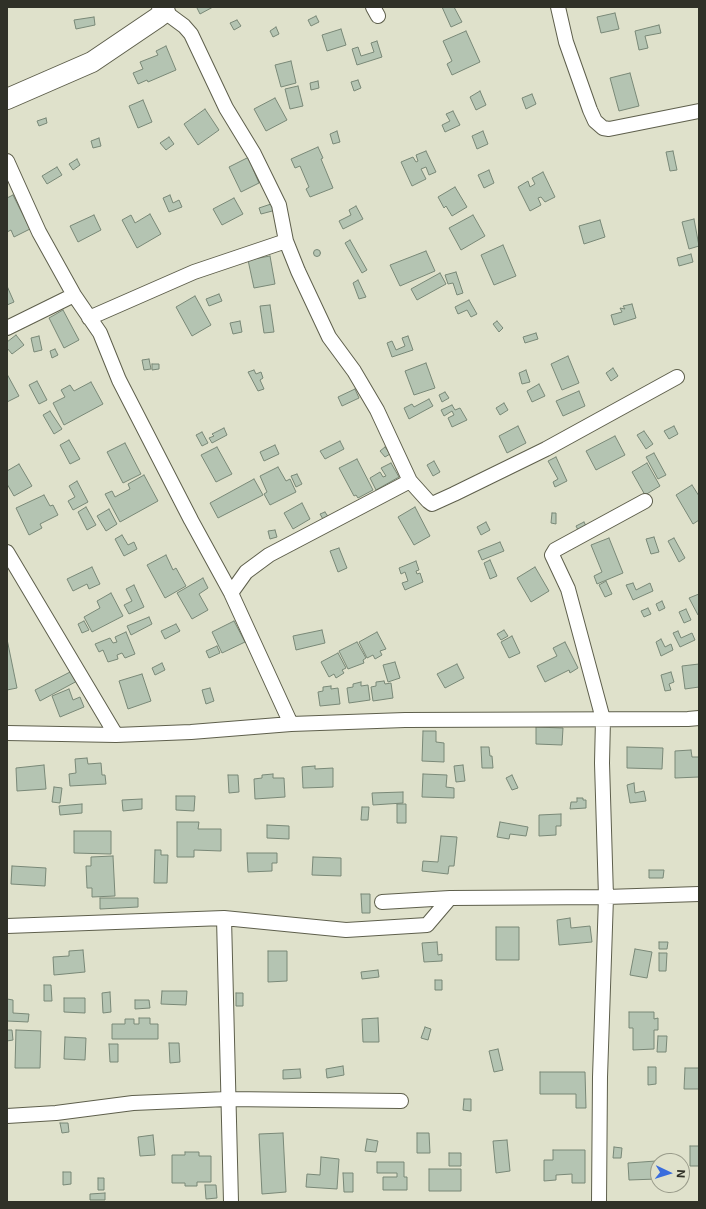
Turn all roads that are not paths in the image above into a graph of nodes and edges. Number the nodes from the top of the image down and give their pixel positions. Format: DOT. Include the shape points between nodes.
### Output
graph roads {
  1 [pos="558,7"];
  2 [pos="164,9"];
  3 [pos="7,99"];
  4 [pos="699,111"];
  5 [pos="7,161"];
  6 [pos="286,241"];
  7 [pos="74,295"];
  8 [pos="89,318"];
  9 [pos="7,328"];
  10 [pos="677,377"];
  11 [pos="410,481"];
  12 [pos="645,501"];
  13 [pos="7,552"];
  14 [pos="231,593"];
  15 [pos="699,718"];
  16 [pos="603,719"];
  17 [pos="291,724"];
  18 [pos="7,733"];
  19 [pos="116,735"];
  20 [pos="699,894"];
  21 [pos="606,897"];
  22 [pos="450,898"];
  23 [pos="382,902"];
  24 [pos="224,918"];
  25 [pos="7,926"];
  26 [pos="228,1099"];
  27 [pos="401,1101"];
  28 [pos="7,1116"];
  29 [pos="231,1202"];
  30 [pos="599,1202"];
  1 -- 4 [label="street" via="566,42 590,110 595,121 603,128 609,129"];
  2 -- 3 [label="main road" via="92,62"];
  2 -- 6 [label="street" via="190,34 226,108 254,154 279,205"];
  5 -- 7 [label="street" via="40,232"];
  6 -- 8 [label="street" via="194,272"];
  6 -- 11 [label="street" via="329,337 354,371 377,410"];
  7 -- 8 [label="street"];
  7 -- 9 [label="street"];
  8 -- 14 [label="street" via="100,334 119,380"];
  10 -- 11 [label="street" via="546,448 432,504"];
  11 -- 14 [label="street" via="269,555 246,572"];
  12 -- 16 [label="street" via="556,550 552,555 568,589"];
  13 -- 19 [label="street"];
  14 -- 17 [label="street"];
  15 -- 16 [label="street"];
  16 -- 17 [label="street" via="405,720"];
  16 -- 21 [label="street"];
  17 -- 19 [label="street"];
  18 -- 19 [label="street"];
  20 -- 21 [label="street"];
  21 -- 22 [label="street"];
  21 -- 30 [label="street"];
  22 -- 23 [label="street"];
  22 -- 24 [label="street" via="427,925 346,930"];
  24 -- 25 [label="street"];
  24 -- 26 [label="street"];
  26 -- 27 [label="street"];
  26 -- 28 [label="street" via="133,1103 56,1113"];
  26 -- 29 [label="street"];
}
